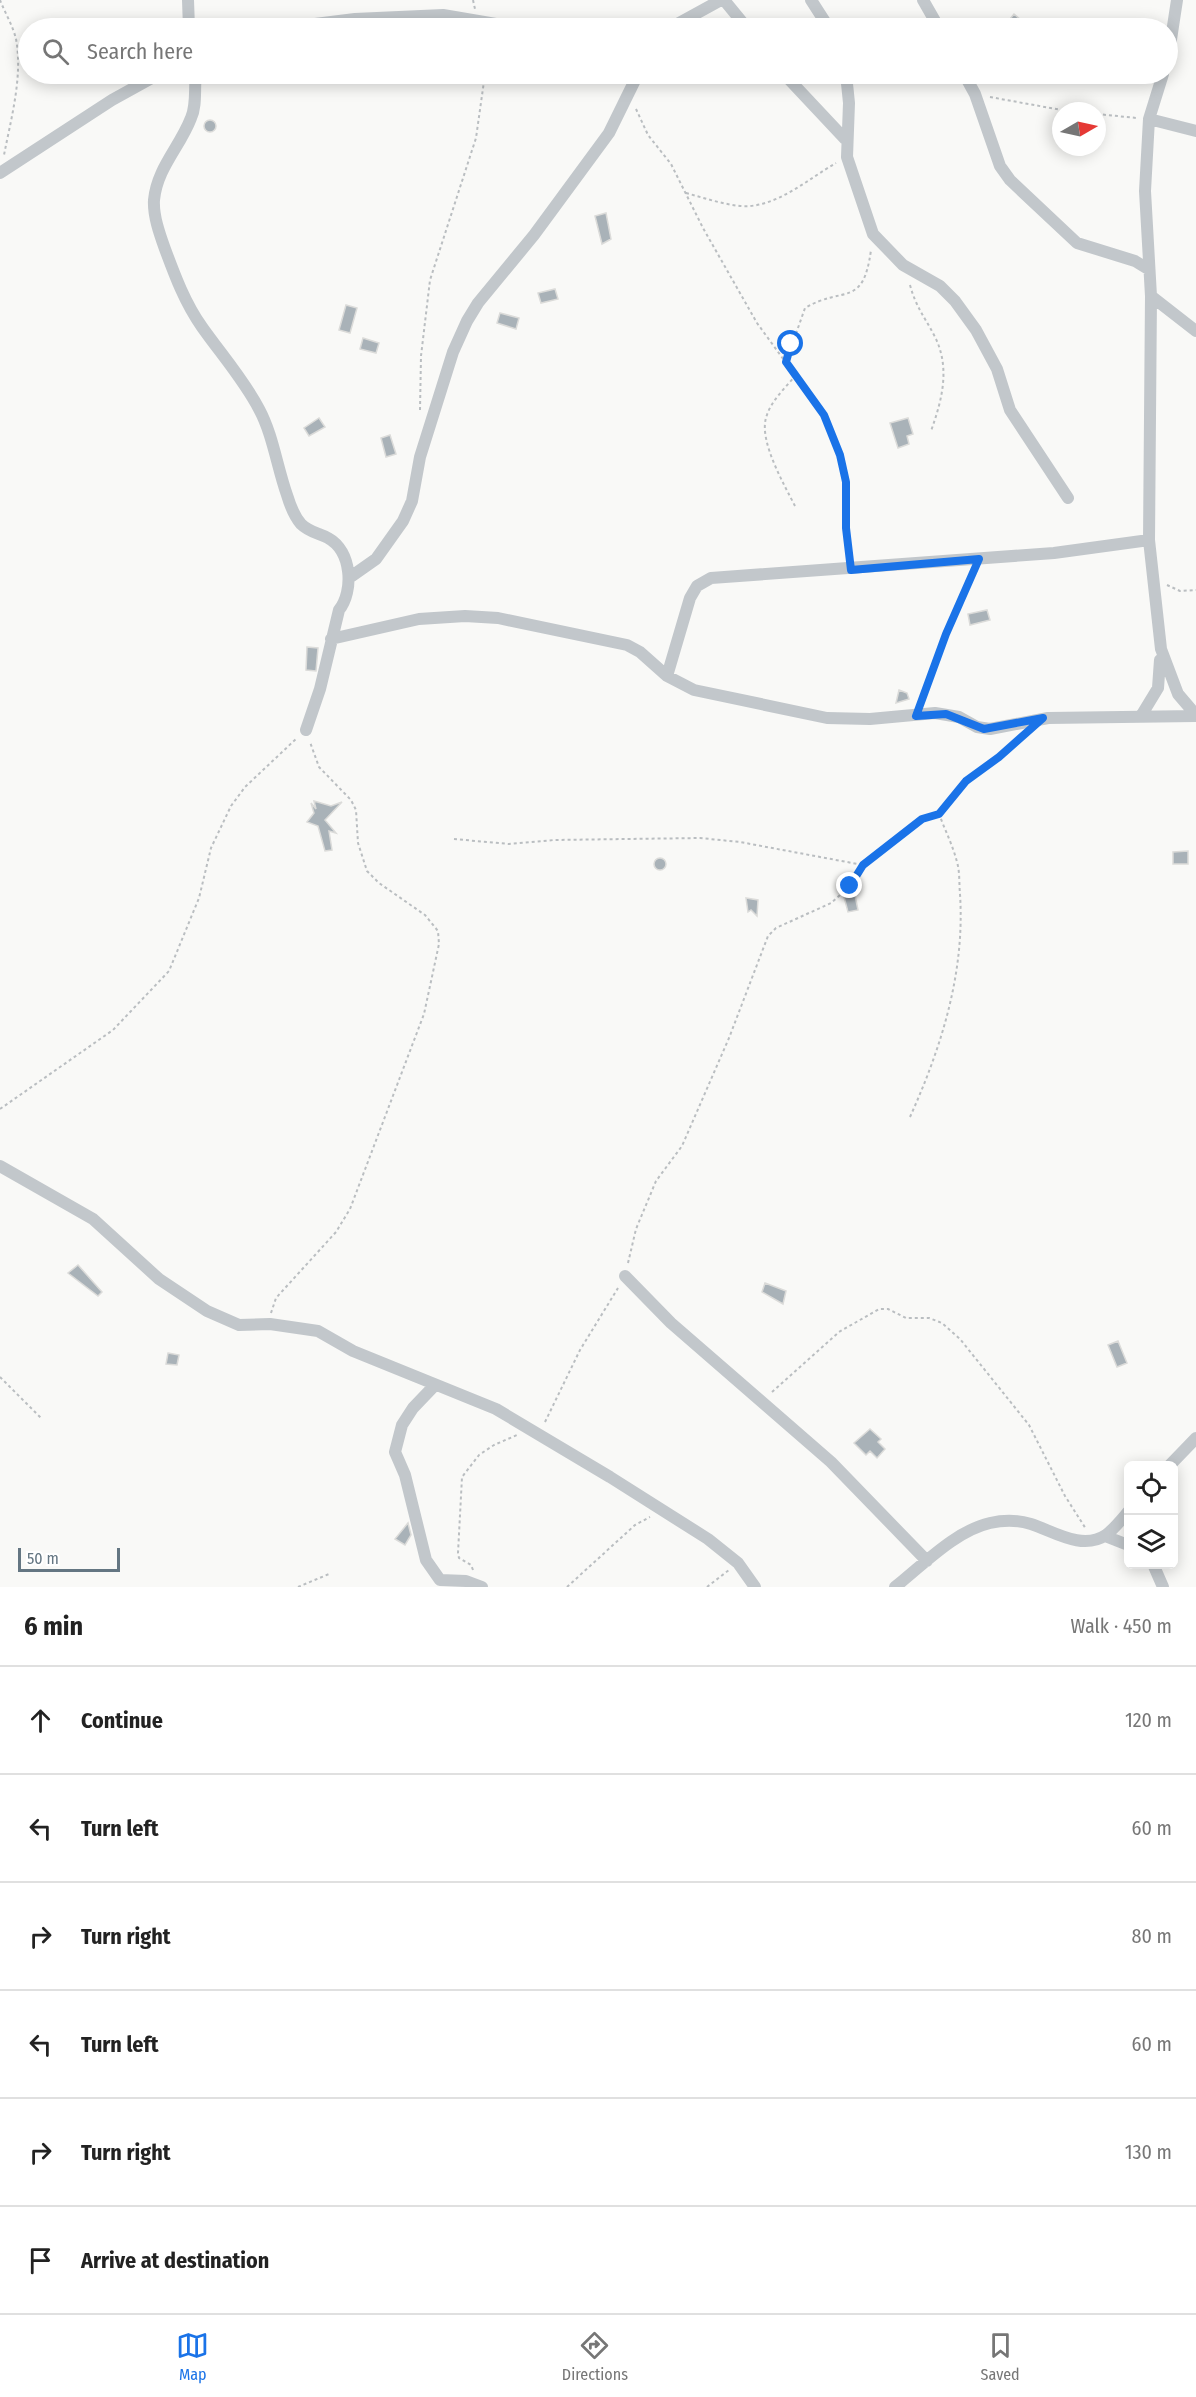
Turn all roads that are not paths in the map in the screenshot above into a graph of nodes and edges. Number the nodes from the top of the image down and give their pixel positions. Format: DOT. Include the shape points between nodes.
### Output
graph roads {
  1 [pos="188,0"];
  2 [pos="722,0"];
  3 [pos="811,0"];
  4 [pos="923,0"];
  5 [pos="1177,0"];
  6 [pos="189,18"];
  7 [pos="377,18"];
  8 [pos="461,18"];
  9 [pos="689,18"];
  10 [pos="738,18"];
  11 [pos="823,18"];
  12 [pos="933,18"];
  13 [pos="1174,18"];
  14 [pos="141,84"];
  15 [pos="196,84"];
  16 [pos="634,84"];
  17 [pos="793,84"];
  18 [pos="847,84"];
  19 [pos="970,84"];
  20 [pos="1160,84"];
  21 [pos="1149,119"];
  22 [pos="1196,131"];
  23 [pos="845,139"];
  24 [pos="0,173"];
  25 [pos="1148,268"];
  26 [pos="1151,296"];
  27 [pos="1196,331"];
  28 [pos="1068,498"];
  29 [pos="1149,540"];
  30 [pos="349,578"];
  31 [pos="331,639"];
  32 [pos="1161,649"];
  33 [pos="667,676"];
  34 [pos="1196,715"];
  35 [pos="1142,716"];
  36 [pos="306,730"];
  37 [pos="0,1166"];
  38 [pos="625,1276"];
  39 [pos="435,1385"];
  40 [pos="1196,1438"];
  41 [pos="1174,1461"];
  42 [pos="1125,1515"];
  43 [pos="1099,1537"];
  44 [pos="1124,1544"];
  45 [pos="927,1562"];
  46 [pos="1154,1569"];
  47 [pos="478,1585"];
  48 [pos="754,1587"];
  49 [pos="895,1587"];
  50 [pos="1163,1587"];
  1 -- 6 [label="street"];
  2 -- 9 [label="street"];
  2 -- 10 [label="street"];
  3 -- 11 [label="street"];
  4 -- 12 [label="street"];
  5 -- 13 [label="street"];
  7 -- 8 [label="street" via="443,15"];
  14 -- 24 [label="street"];
  15 -- 30 [label="street" via="191,120 157,182 154,203 160,236 177,283 200,325 260,410 299,522 338,546"];
  16 -- 30 [label="street" via="609,133 467,321 453,352 403,521 376,559"];
  17 -- 23 [label="street"];
  18 -- 23 [label="street"];
  19 -- 25 [label="street" via="1000,166 1010,180 1077,243"];
  20 -- 21 [label="street"];
  21 -- 22 [label="street"];
  21 -- 25 [label="street" via="1145,191"];
  23 -- 28 [label="street" via="847,157 873,234 903,265 940,286 976,330 997,369 1010,410"];
  25 -- 26 [label="street"];
  26 -- 27 [label="street"];
  26 -- 29 [label="street"];
  29 -- 32 [label="street"];
  29 -- 33 [label="street" via="979,559 711,578 697,586 690,598"];
  30 -- 31 [label="street" via="347,600 339,610"];
  31 -- 33 [label="street" via="419,619 498,618 627,645"];
  31 -- 36 [label="street"];
  32 -- 34 [label="street" via="1178,694"];
  32 -- 35 [label="street" via="1158,688"];
  33 -- 35 [label="street" via="694,690 827,718 946,714 984,729 1043,718"];
  34 -- 35 [label="street"];
  37 -- 39 [label="street" via="93,1219 159,1279 207,1311 238,1325 270,1324 318,1331 353,1352"];
  38 -- 45 [label="street" via="671,1323 831,1462"];
  39 -- 47 [label="street" via="402,1425 395,1452 405,1475 426,1560 440,1580"];
  39 -- 48 [label="street" via="496,1409 663,1510 738,1563"];
  40 -- 41 [label="street"];
  42 -- 43 [label="street"];
  43 -- 44 [label="street"];
  43 -- 45 [label="street" via="1069,1539 1030,1524 1000,1521 975,1528"];
  45 -- 49 [label="street"];
  46 -- 50 [label="street"];
}
